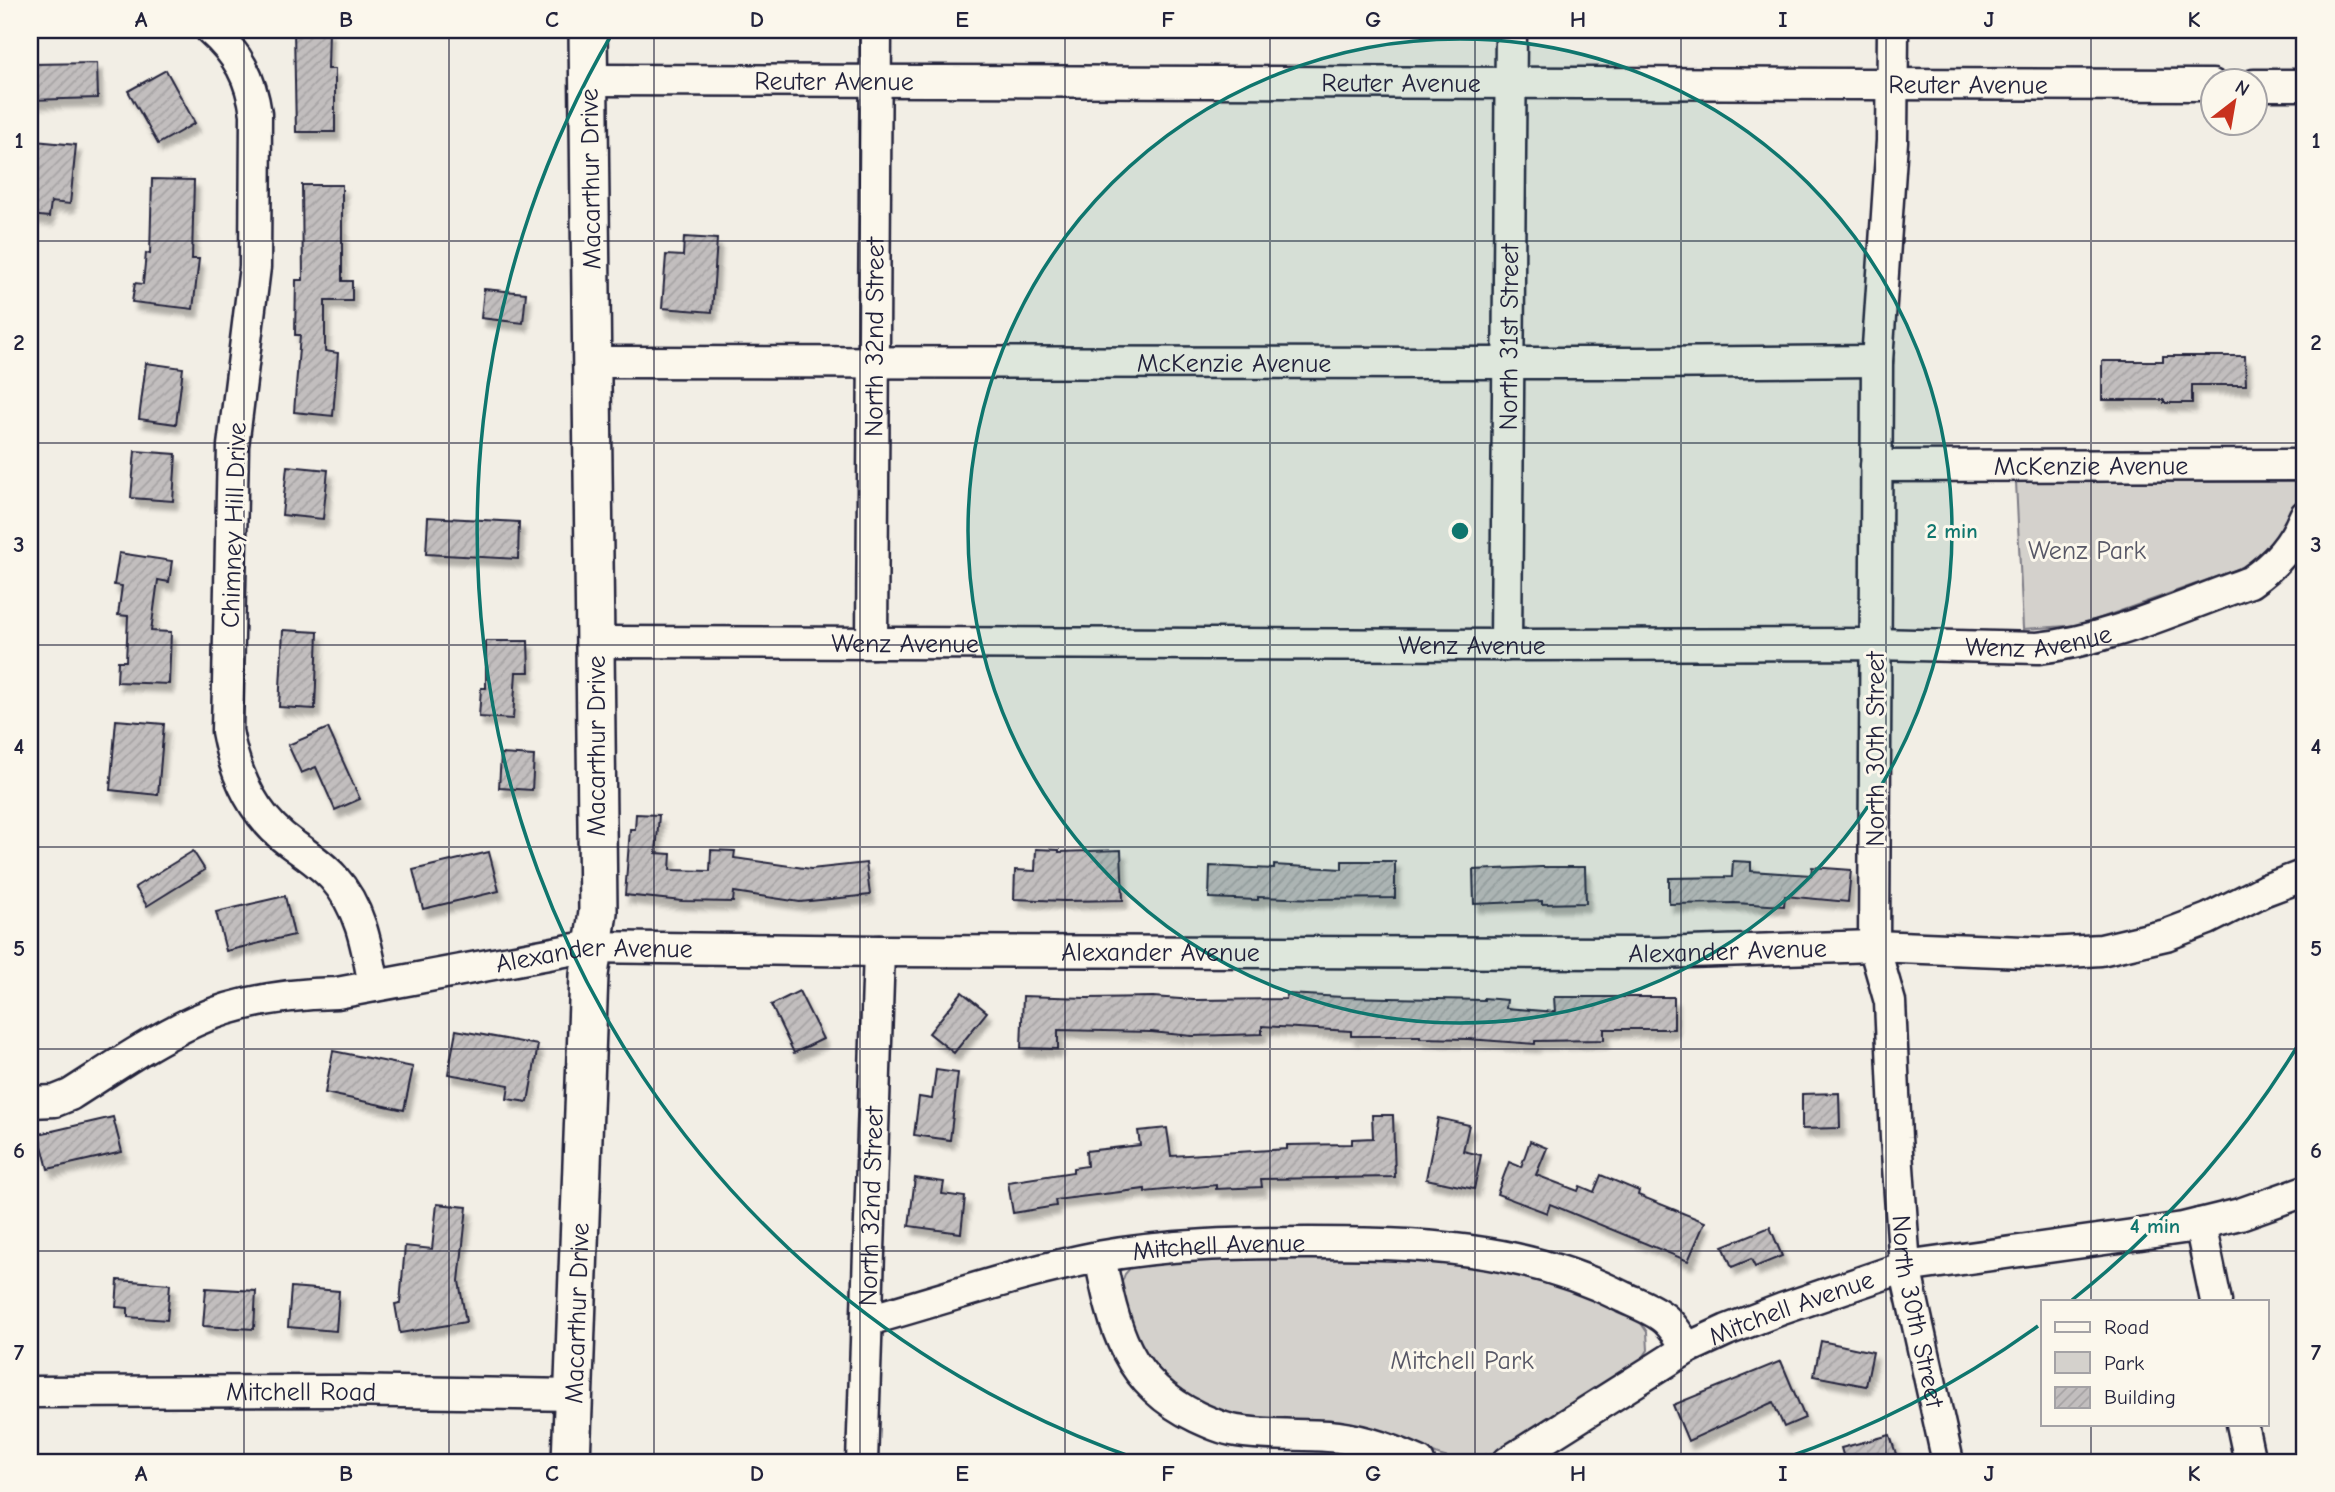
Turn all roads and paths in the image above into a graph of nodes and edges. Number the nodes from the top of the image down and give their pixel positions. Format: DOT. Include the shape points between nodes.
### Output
graph roads {
  1 [pos="211,30"];
  2 [pos="589,30"];
  3 [pos="876,30"];
  4 [pos="1511,30"];
  5 [pos="1893,30"];
  6 [pos="589,80"];
  7 [pos="876,81"];
  8 [pos="1511,83"];
  9 [pos="1893,84"];
  10 [pos="2198,85"];
  11 [pos="2268,85"];
  12 [pos="2305,85"];
  13 [pos="874,361"];
  14 [pos="1877,361"];
  15 [pos="592,362"];
  16 [pos="1509,363"];
  17 [pos="2305,465"];
  18 [pos="1876,466"];
  19 [pos="2305,516"];
  20 [pos="595,642"];
  21 [pos="872,643"];
  22 [pos="1875,644"];
  23 [pos="1506,645"];
  24 [pos="2305,875"];
  25 [pos="1874,946"];
  26 [pos="593,947"];
  27 [pos="879,951"];
  28 [pos="374,986"];
  29 [pos="30,1102"];
  30 [pos="2305,1191"];
  31 [pos="2200,1224"];
  32 [pos="1100,1257"];
  33 [pos="1905,1267"];
  34 [pos="2216,1300"];
  35 [pos="869,1320"];
  36 [pos="1688,1348"];
  37 [pos="30,1392"];
  38 [pos="574,1395"];
  39 [pos="2242,1426"];
  40 [pos="571,1462"];
  41 [pos="862,1462"];
  42 [pos="1419,1462"];
  43 [pos="1508,1462"];
  44 [pos="1948,1462"];
  45 [pos="2250,1462"];
  1 -- 28 [label="street, Chimney Hill Drive" via="237,56 253,92 256,114 255,267 233,446 227,731 232,756 252,802 276,831 325,870 346,894 364,932"];
  2 -- 6 [label="main road, Macarthur Drive"];
  3 -- 7 [label="street, North 32nd Street"];
  4 -- 8 [label="street, North 31st Street"];
  5 -- 9 [label="street, North 30th Street"];
  6 -- 7 [label="street, Reuter Avenue"];
  6 -- 15 [label="main road, Macarthur Drive"];
  7 -- 8 [label="street, Reuter Avenue"];
  7 -- 13 [label="street, North 32nd Street"];
  8 -- 9 [label="street, Reuter Avenue"];
  8 -- 16 [label="street, North 31st Street"];
  9 -- 10 [label="street, Reuter Avenue"];
  9 -- 14 [label="street, North 30th Street"];
  11 -- 12 [label="street"];
  13 -- 15 [label="street, McKenzie Avenue"];
  13 -- 16 [label="street, McKenzie Avenue"];
  13 -- 21 [label="street, North 32nd Street"];
  14 -- 16 [label="street, McKenzie Avenue"];
  14 -- 18 [label="street, North 30th Street"];
  15 -- 20 [label="main road, Macarthur Drive"];
  16 -- 23 [label="street, North 31st Street"];
  17 -- 18 [label="street, McKenzie Avenue"];
  18 -- 22 [label="street, North 30th Street"];
  19 -- 22 [label="street, Wenz Avenue" via="2285,552 2250,582 2095,638 2038,648"];
  20 -- 21 [label="street, Wenz Avenue"];
  20 -- 26 [label="main road, Macarthur Drive" via="598,912"];
  21 -- 23 [label="street, Wenz Avenue"];
  22 -- 23 [label="street, Wenz Avenue"];
  22 -- 25 [label="street, North 30th Street"];
  24 -- 25 [label="street, Alexander Avenue" via="2166,935 2101,950 2049,953"];
  25 -- 27 [label="street, Alexander Avenue" via="1658,953"];
  25 -- 33 [label="street, North 30th Street" via="1889,1002"];
  26 -- 27 [label="street, Alexander Avenue"];
  26 -- 28 [label="street, Alexander Avenue"];
  26 -- 38 [label="main road, Macarthur Drive"];
  27 -- 35 [label="street, North 32nd Street"];
  28 -- 29 [label="street, Alexander Avenue" via="265,999 224,1010 159,1039 70,1095"];
  30 -- 31 [label="street, Mitchell Avenue"];
  31 -- 33 [label="street, Mitchell Avenue"];
  31 -- 34 [label="street"];
  32 -- 35 [label="street, Mitchell Avenue" via="1026,1273"];
  32 -- 36 [label="street, Mitchell Avenue" via="1167,1247 1260,1243 1391,1243 1477,1250 1524,1260 1605,1288 1663,1317"];
  32 -- 42 [label="street, Mitchell Avenue" via="1117,1330 1129,1356 1179,1408 1236,1431 1342,1438 1393,1450"];
  33 -- 36 [label="street, Mitchell Avenue" via="1782,1308"];
  33 -- 44 [label="street, North 30th Street"];
  35 -- 41 [label="street, North 32nd Street"];
  36 -- 43 [label="street, Mitchell Avenue"];
  37 -- 38 [label="street, Mitchell Road"];
  38 -- 40 [label="main road, Macarthur Drive"];
  39 -- 45 [label="street"];
}
